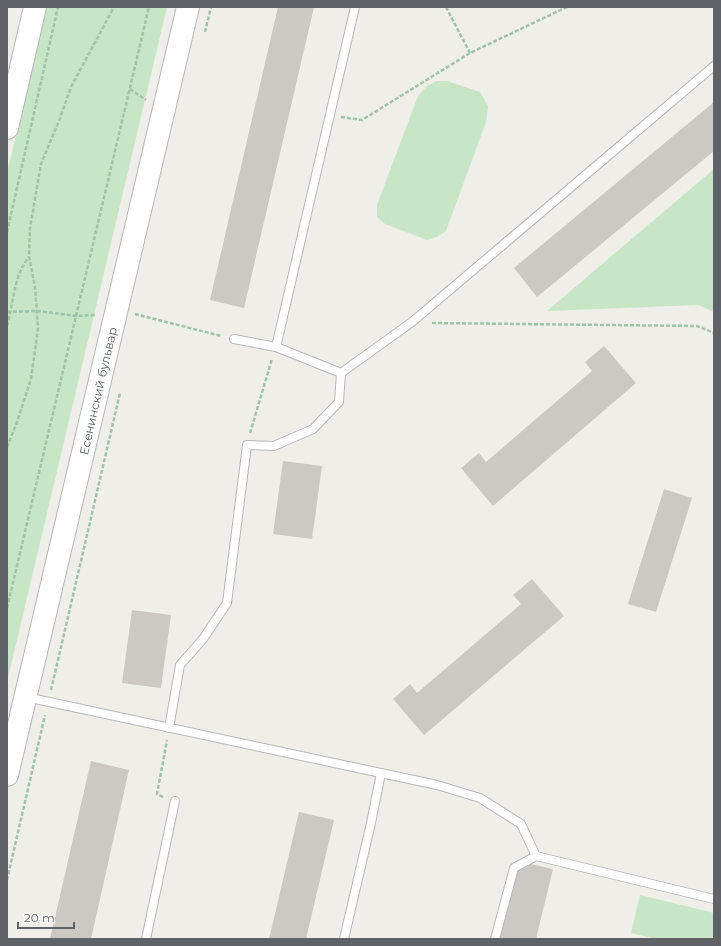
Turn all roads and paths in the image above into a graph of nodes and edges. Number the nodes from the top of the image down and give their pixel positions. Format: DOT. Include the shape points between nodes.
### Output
graph roads {
  1 [pos="35,7"];
  2 [pos="58,7"];
  3 [pos="114,7"];
  4 [pos="149,7"];
  5 [pos="188,7"];
  6 [pos="211,7"];
  7 [pos="354,7"];
  8 [pos="446,7"];
  9 [pos="567,7"];
  10 [pos="203,38"];
  11 [pos="470,53"];
  12 [pos="714,66"];
  13 [pos="329,116"];
  14 [pos="7,128"];
  15 [pos="7,232"];
  16 [pos="29,256"];
  17 [pos="9,311"];
  18 [pos="36,311"];
  19 [pos="116,314"];
  20 [pos="138,314"];
  21 [pos="76,316"];
  22 [pos="136,322"];
  23 [pos="412,322"];
  24 [pos="7,326"];
  25 [pos="714,333"];
  26 [pos="234,339"];
  27 [pos="276,347"];
  28 [pos="341,373"];
  29 [pos="120,390"];
  30 [pos="247,444"];
  31 [pos="7,447"];
  32 [pos="7,608"];
  33 [pos="26,697"];
  34 [pos="48,702"];
  35 [pos="169,728"];
  36 [pos="381,773"];
  37 [pos="7,775"];
  38 [pos="175,801"];
  39 [pos="536,856"];
  40 [pos="7,880"];
  41 [pos="714,899"];
  42 [pos="146,939"];
  43 [pos="344,939"];
  44 [pos="495,939"];
  1 -- 14 [label="street"];
  2 -- 15 [label="path"];
  3 -- 16 [label="path" via="71,87 40,164 30,228"];
  4 -- 21 [label="path"];
  5 -- 19 [label="street, Есенинский бульвар"];
  6 -- 10 [label="path"];
  7 -- 13 [label="lane"];
  8 -- 11 [label="path"];
  9 -- 11 [label="path"];
  11 -- 13 [label="path" via="362,120"];
  12 -- 23 [label="lane"];
  13 -- 27 [label="lane"];
  16 -- 17 [label="path" via="22,265"];
  16 -- 18 [label="path" via="35,287"];
  17 -- 18 [label="path"];
  17 -- 24 [label="path"];
  18 -- 21 [label="path"];
  18 -- 31 [label="path" via="38,328 31,379"];
  19 -- 20 [label="path"];
  19 -- 21 [label="path"];
  19 -- 33 [label="street, Есенинский бульвар"];
  20 -- 22 [label="path"];
  20 -- 26 [label="path"];
  21 -- 32 [label="path"];
  23 -- 25 [label="path" via="697,326"];
  23 -- 28 [label="lane"];
  26 -- 27 [label="lane"];
  27 -- 28 [label="lane"];
  27 -- 30 [label="path"];
  28 -- 30 [label="lane" via="339,402 313,429 274,446"];
  29 -- 34 [label="path"];
  30 -- 35 [label="lane" via="227,603 203,639 180,665"];
  33 -- 34 [label="lane"];
  33 -- 37 [label="street, Есенинский бульвар"];
  34 -- 35 [label="lane"];
  34 -- 40 [label="path"];
  35 -- 36 [label="lane"];
  35 -- 38 [label="path" via="157,794"];
  36 -- 39 [label="lane" via="437,785 480,798 521,824"];
  36 -- 43 [label="lane"];
  38 -- 42 [label="lane"];
  39 -- 41 [label="lane"];
  39 -- 44 [label="lane" via="514,868"];
}
